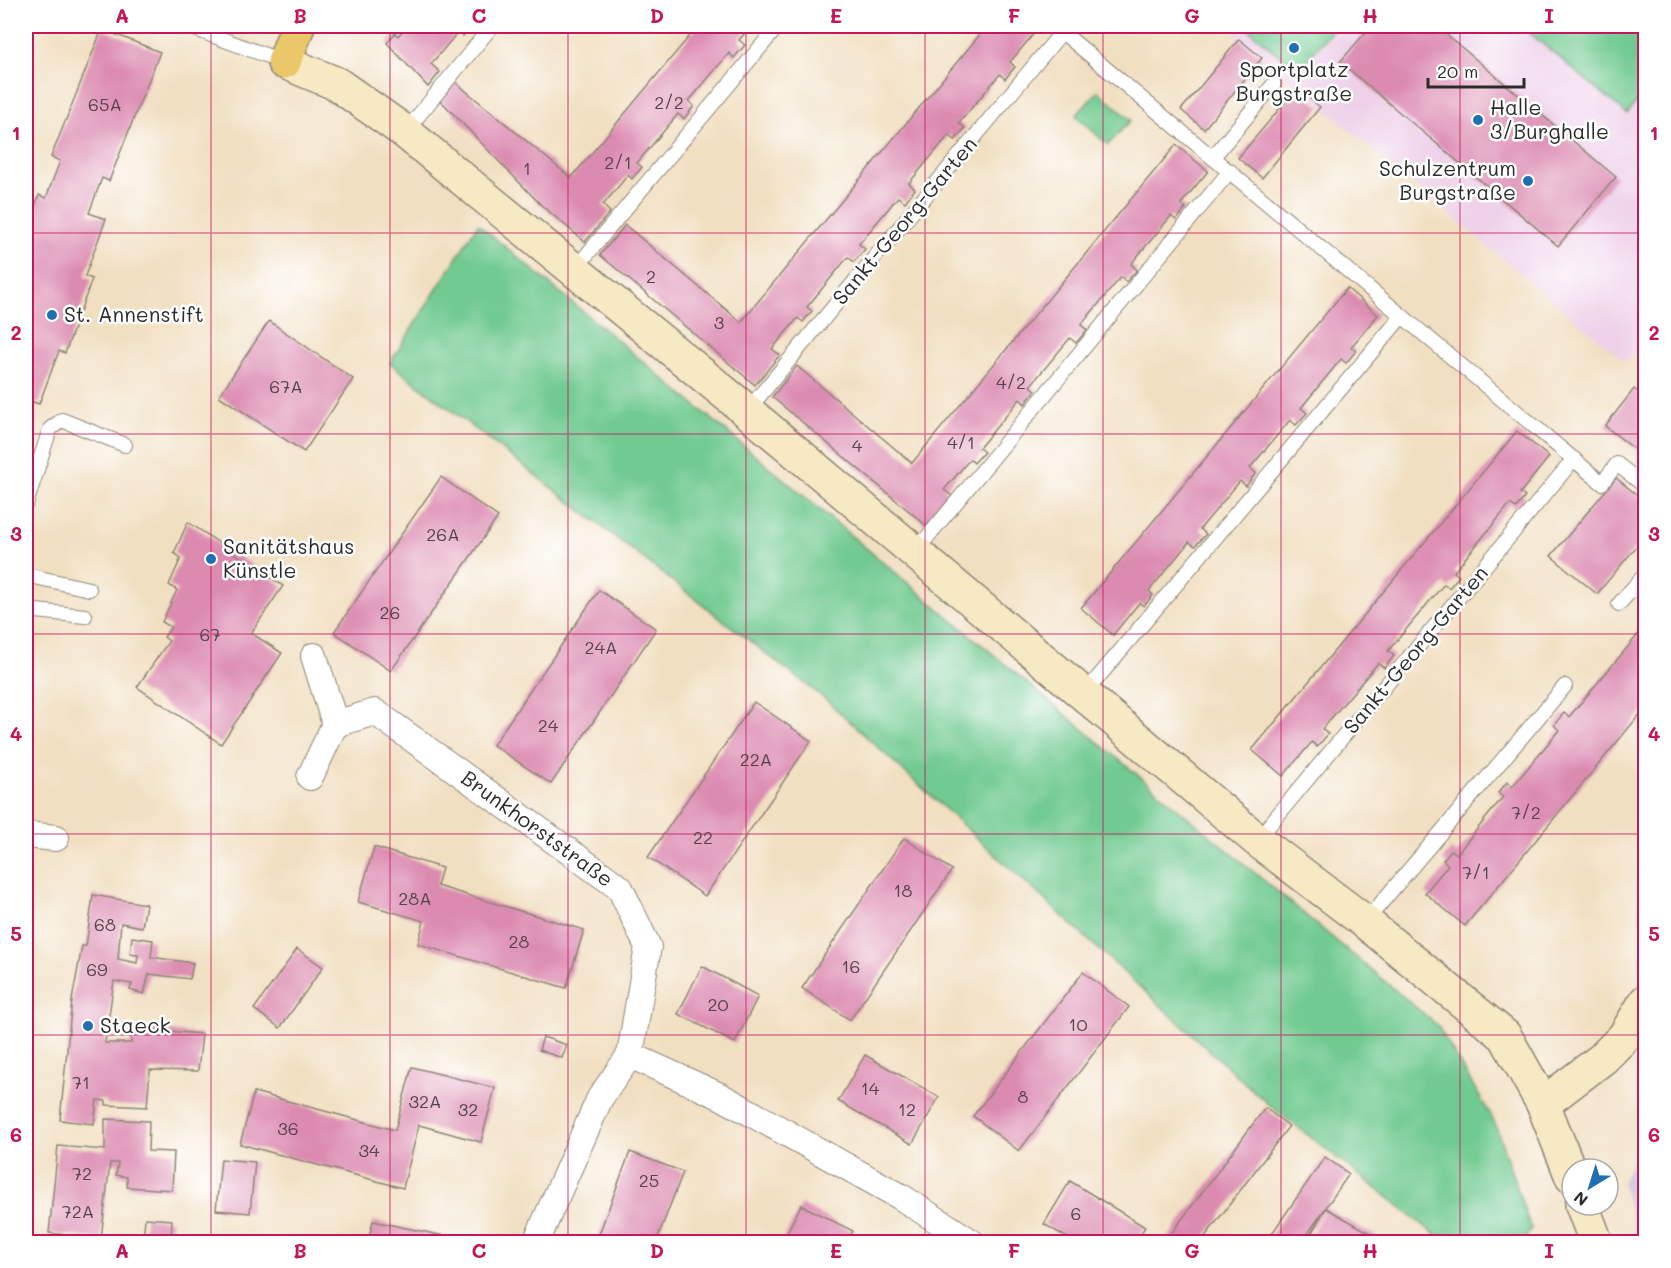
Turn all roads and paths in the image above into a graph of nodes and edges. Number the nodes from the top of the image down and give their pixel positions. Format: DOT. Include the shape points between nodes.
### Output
graph roads {
  1 [pos="187,26"];
  2 [pos="298,26"];
  3 [pos="492,26"];
  4 [pos="778,26"];
  5 [pos="1059,29"];
  6 [pos="284,62"];
  7 [pos="1274,84"];
  8 [pos="405,132"];
  9 [pos="1213,157"];
  10 [pos="1230,171"];
  11 [pos="574,270"];
  12 [pos="1402,316"];
  13 [pos="747,411"];
  14 [pos="125,445"];
  15 [pos="1574,459"];
  16 [pos="1646,488"];
  17 [pos="26,504"];
  18 [pos="915,552"];
  19 [pos="1646,573"];
  20 [pos="26,575"];
  21 [pos="89,589"];
  22 [pos="1619,604"];
  23 [pos="26,610"];
  24 [pos="85,616"];
  25 [pos="314,656"];
  26 [pos="1565,686"];
  27 [pos="1084,694"];
  28 [pos="335,724"];
  29 [pos="310,777"];
  30 [pos="26,835"];
  31 [pos="57,838"];
  32 [pos="1257,840"];
  33 [pos="1365,922"];
  34 [pos="1646,1001"];
  35 [pos="630,1055"];
  36 [pos="1543,1104"];
  37 [pos="1564,1157"];
  38 [pos="1587,1217"];
  39 [pos="537,1242"];
  40 [pos="971,1242"];
  41 [pos="1596,1242"];
  1 -- 6 [label="lane"];
  2 -- 6 [label="main road"];
  3 -- 8 [label="lane"];
  4 -- 11 [label="lane"];
  5 -- 9 [label="lane, Sankt-Georg-Garten"];
  5 -- 13 [label="lane, Sankt-Georg-Garten"];
  6 -- 8 [label="street" via="338,84"];
  7 -- 9 [label="lane"];
  8 -- 11 [label="street"];
  9 -- 10 [label="lane, Sankt-Georg-Garten"];
  10 -- 12 [label="lane, Sankt-Georg-Garten"];
  10 -- 18 [label="lane"];
  11 -- 13 [label="street"];
  12 -- 15 [label="lane, Sankt-Georg-Garten"];
  12 -- 27 [label="lane"];
  13 -- 18 [label="street"];
  14 -- 17 [label="lane" via="62,420 50,429"];
  15 -- 16 [label="lane, Sankt-Georg-Garten" via="1602,483 1617,464"];
  15 -- 32 [label="lane, Sankt-Georg-Garten"];
  18 -- 27 [label="street"];
  19 -- 22 [label="lane"];
  20 -- 21 [label="lane"];
  23 -- 24 [label="lane"];
  25 -- 28 [label="street"];
  26 -- 33 [label="lane"];
  27 -- 32 [label="street"];
  28 -- 29 [label="street"];
  28 -- 35 [label="street, Brunkhorststraße" via="375,712 620,888 648,946"];
  30 -- 31 [label="street"];
  32 -- 33 [label="street"];
  33 -- 36 [label="street" via="1505,1036"];
  34 -- 36 [label="street" via="1624,1037"];
  35 -- 39 [label="street, Brunkhorststraße" via="600,1098"];
  35 -- 40 [label="street" via="722,1097 901,1197"];
  36 -- 37 [label="street"];
  38 -- 41 [label="street"];
}
